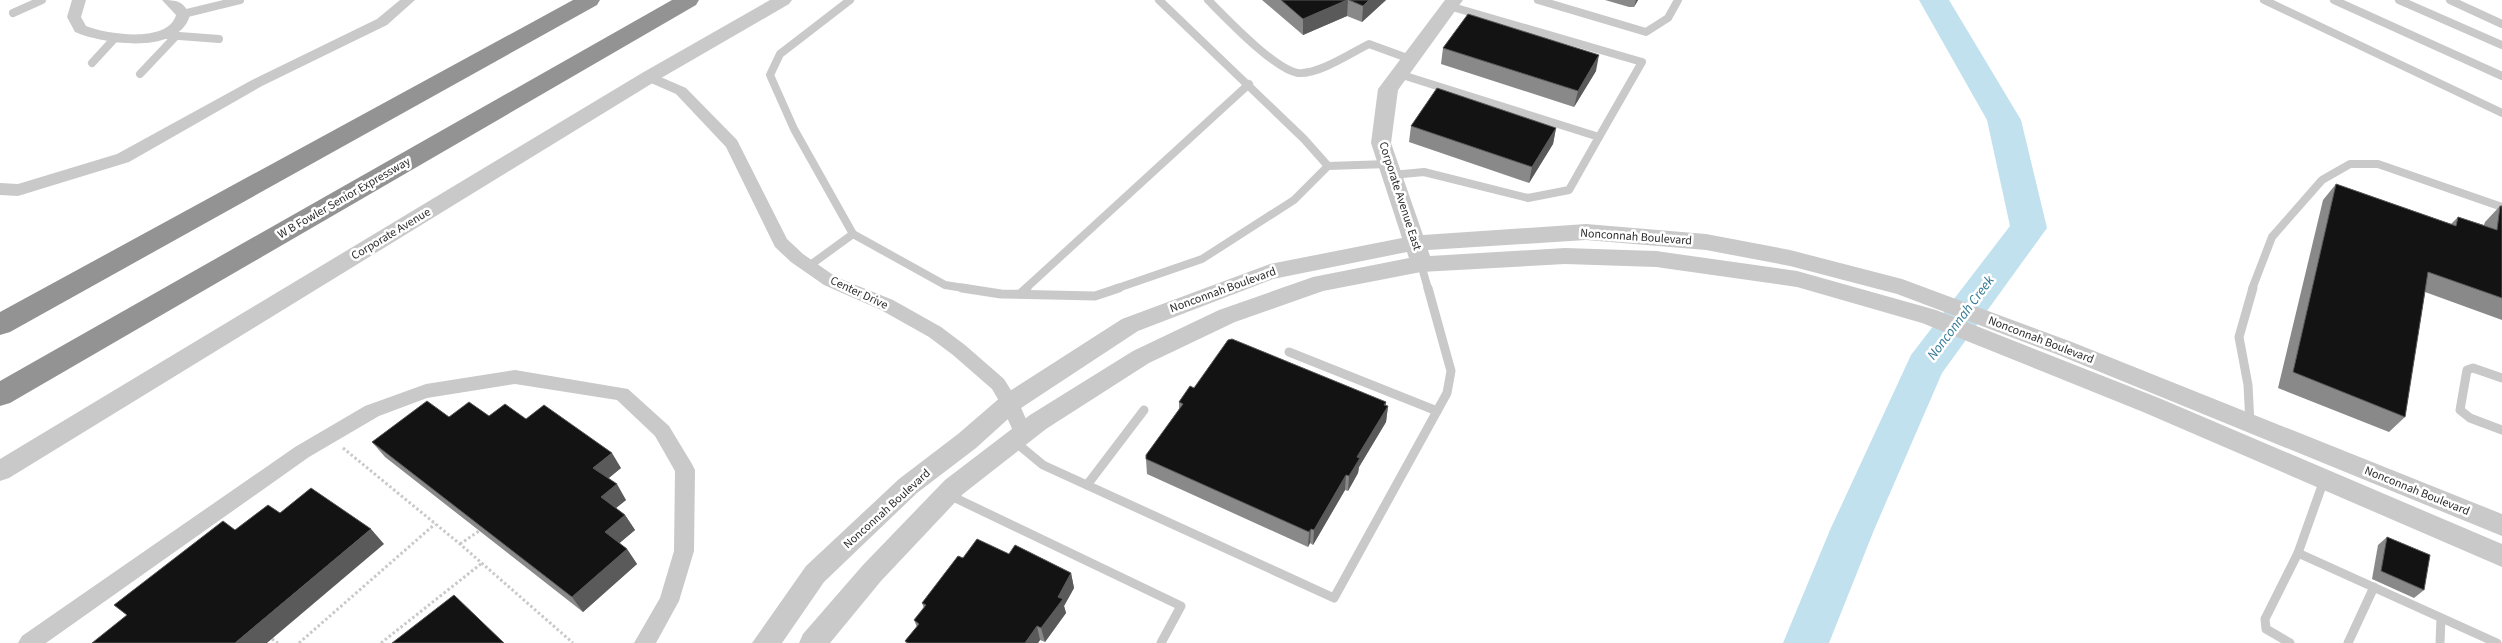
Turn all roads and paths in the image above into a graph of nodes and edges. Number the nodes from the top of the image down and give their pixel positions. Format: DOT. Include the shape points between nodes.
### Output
graph roads {
  1 [pos="42,0"];
  2 [pos="79,0"];
  3 [pos="240,0"];
  4 [pos="408,0"];
  5 [pos="589,0"];
  6 [pos="688,0"];
  7 [pos="783,0"];
  8 [pos="850,0"];
  9 [pos="1158,0"];
  10 [pos="1208,0"];
  11 [pos="1538,0"];
  12 [pos="1678,0"];
  13 [pos="2264,0"];
  14 [pos="2334,0"];
  15 [pos="2400,0"];
  16 [pos="2450,0"];
  17 [pos="1451,3"];
  18 [pos="177,4"];
  19 [pos="13,14"];
  20 [pos="2502,24"];
  21 [pos="171,35"];
  22 [pos="115,38"];
  23 [pos="219,39"];
  24 [pos="2502,45"];
  25 [pos="92,63"];
  26 [pos="1405,66"];
  27 [pos="140,74"];
  28 [pos="2502,76"];
  29 [pos="649,77"];
  30 [pos="1249,84"];
  31 [pos="2502,113"];
  32 [pos="1599,137"];
  33 [pos="1328,166"];
  34 [pos="1390,170"];
  35 [pos="0,189"];
  36 [pos="2502,208"];
  37 [pos="853,234"];
  38 [pos="1418,254"];
  39 [pos="809,266"];
  40 [pos="1020,294"];
  41 [pos="0,325"];
  42 [pos="1289,352"];
  43 [pos="2502,378"];
  44 [pos="0,395"];
  45 [pos="2154,396"];
  46 [pos="1010,402"];
  47 [pos="1144,410"];
  48 [pos="1437,411"];
  49 [pos="2250,424"];
  50 [pos="2502,430"];
  51 [pos="329,436"];
  52 [pos="1019,437"];
  53 [pos="0,471"];
  54 [pos="2324,480"];
  55 [pos="1087,485"];
  56 [pos="947,494"];
  57 [pos="435,524"];
  58 [pos="2502,525"];
  59 [pos="479,531"];
  60 [pos="460,544"];
  61 [pos="2298,553"];
  62 [pos="2502,556"];
  63 [pos="482,563"];
  64 [pos="2374,587"];
  65 [pos="2441,618"];
  66 [pos="272,639"];
  67 [pos="29,643"];
  68 [pos="278,643"];
  69 [pos="298,643"];
  70 [pos="380,643"];
  71 [pos="573,643"];
  72 [pos="645,643"];
  73 [pos="766,643"];
  74 [pos="813,643"];
  75 [pos="1160,643"];
  76 [pos="2290,643"];
  77 [pos="2348,643"];
  78 [pos="2440,643"];
  79 [pos="2496,643"];
  1 -- 19 [label="lane"];
  2 -- 22 [label="street" via="74,17 80,29"];
  3 -- 18 [label="lane"];
  4 -- 35 [label="street" via="382,22 257,83 122,158 18,190"];
  5 -- 41 [label="highway"];
  6 -- 44 [label="highway, W B Fowler Senior Expressway"];
  7 -- 29 [label="street, Corporate Avenue"];
  8 -- 37 [label="lane" via="780,54 770,75 794,129"];
  9 -- 30 [label="lane"];
  10 -- 26 [label="lane" via="1279,66 1297,74 1318,69 1369,44"];
  11 -- 12 [label="lane" via="1646,32 1668,18"];
  13 -- 31 [label="lane"];
  14 -- 28 [label="lane"];
  15 -- 24 [label="lane"];
  16 -- 20 [label="lane"];
  17 -- 26 [label="street, Corporate Avenue East"];
  17 -- 32 [label="lane" via="1642,62"];
  18 -- 21 [label="street" via="177,27"];
  21 -- 22 [label="street" via="138,40"];
  21 -- 23 [label="lane"];
  21 -- 27 [label="lane"];
  22 -- 25 [label="lane"];
  26 -- 32 [label="lane"];
  26 -- 34 [label="street, Corporate Avenue East" via="1388,89 1381,143"];
  29 -- 39 [label="street, Center Drive" via="681,91 732,144 781,243"];
  29 -- 53 [label="street, Corporate Avenue"];
  30 -- 33 [label="lane"];
  30 -- 40 [label="lane"];
  32 -- 34 [label="lane" via="1569,190 1528,198 1424,172"];
  33 -- 34 [label="lane"];
  33 -- 40 [label="lane" via="1294,200 1202,259 1095,296"];
  34 -- 38 [label="street, Corporate Avenue East"];
  36 -- 49 [label="lane" via="2378,164 2350,164 2322,180 2272,237 2250,295 2239,337 2248,385"];
  37 -- 39 [label="lane"];
  37 -- 40 [label="lane" via="945,285"];
  38 -- 45 [label="street, Nonconnah Boulevard" via="1586,232 1706,242 1799,270"];
  38 -- 46 [label="street, Nonconnah Boulevard" via="1270,272 1130,324"];
  38 -- 48 [label="lane" via="1451,371 1447,392"];
  38 -- 52 [label="street, Nonconnah Boulevard" via="1226,316 1141,358"];
  39 -- 46 [label="street, Center Drive" via="830,281 887,305 935,332 998,384"];
  42 -- 48 [label="lane"];
  43 -- 50 [label="lane" via="2473,368 2467,370 2460,410 2470,418"];
  45 -- 49 [label="street, Nonconnah Boulevard"];
  45 -- 54 [label="street, Nonconnah Boulevard"];
  46 -- 52 [label="street, Center Drive"];
  46 -- 73 [label="street, Nonconnah Boulevard" via="968,441 908,486 815,574"];
  47 -- 55 [label="lane"];
  48 -- 55 [label="lane" via="1334,598"];
  49 -- 58 [label="street, Nonconnah Boulevard"];
  51 -- 57 [label="path"];
  51 -- 67 [label="street"];
  51 -- 72 [label="street" via="372,411 426,391 515,377 622,394 662,431 685,470 684,550 668,601"];
  52 -- 55 [label="lane" via="1043,465"];
  52 -- 56 [label="street, Nonconnah Boulevard"];
  54 -- 61 [label="lane"];
  54 -- 62 [label="street, Nonconnah Boulevard"];
  56 -- 74 [label="street, Nonconnah Boulevard" via="872,573"];
  56 -- 75 [label="lane" via="1181,606"];
  57 -- 60 [label="path"];
  57 -- 69 [label="path"];
  59 -- 60 [label="path"];
  60 -- 63 [label="path"];
  61 -- 64 [label="lane"];
  61 -- 76 [label="lane" via="2265,619 2266,629"];
  63 -- 70 [label="path"];
  63 -- 71 [label="path"];
  64 -- 65 [label="lane"];
  64 -- 77 [label="lane"];
  65 -- 78 [label="lane"];
  65 -- 79 [label="lane"];
  66 -- 68 [label="path"];
}
